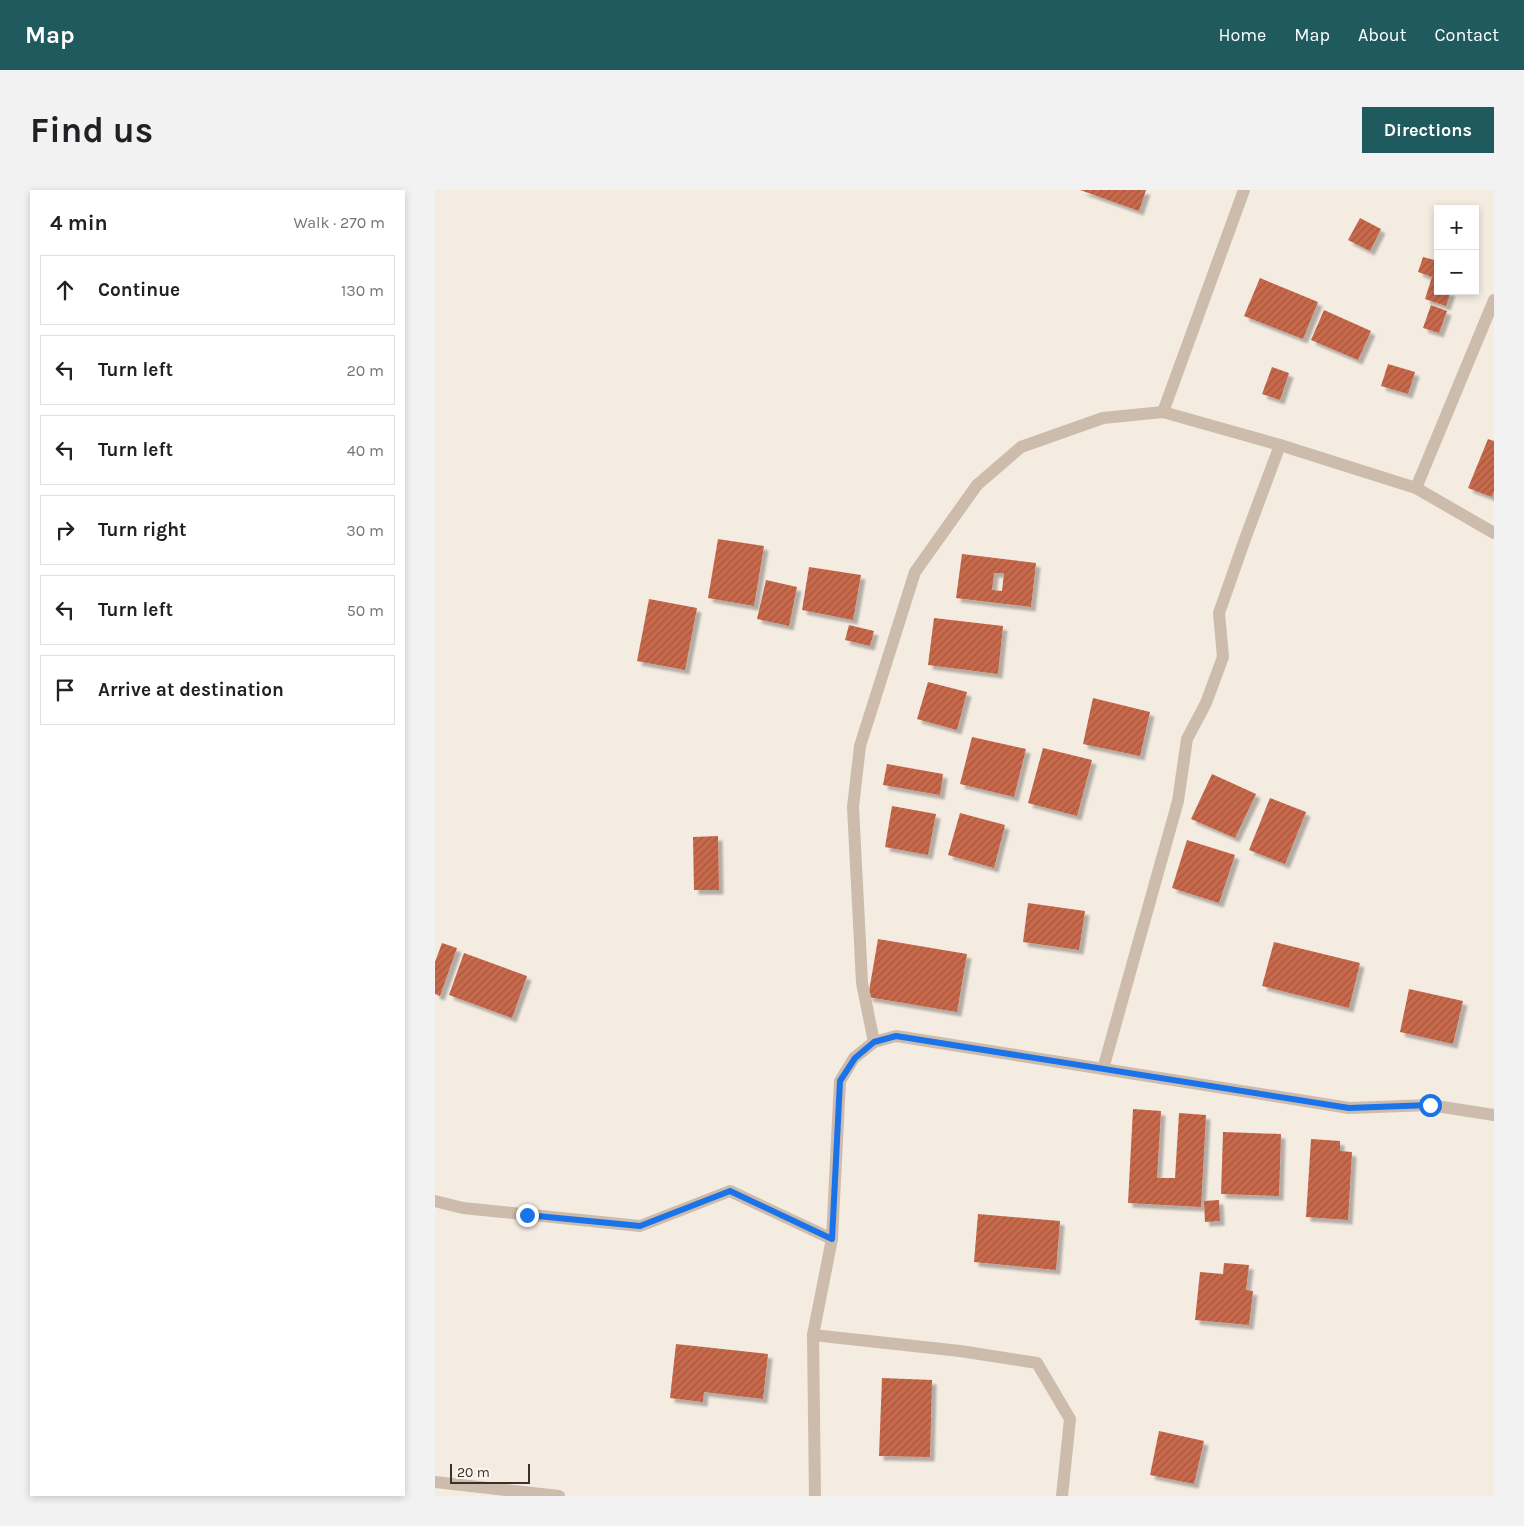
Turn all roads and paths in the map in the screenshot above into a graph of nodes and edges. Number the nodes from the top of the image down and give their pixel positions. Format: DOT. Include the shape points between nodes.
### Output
graph roads {
  1 [pos="1244,190"];
  2 [pos="1494,300"];
  3 [pos="1163,412"];
  4 [pos="1280,445"];
  5 [pos="1417,488"];
  6 [pos="1494,533"];
  7 [pos="874,1042"];
  8 [pos="1103,1069"];
  9 [pos="1494,1116"];
  10 [pos="435,1201"];
  11 [pos="832,1239"];
  12 [pos="813,1335"];
  13 [pos="435,1482"];
  14 [pos="559,1496"];
  15 [pos="815,1496"];
  16 [pos="1062,1496"];
  1 -- 3 [label="street"];
  2 -- 5 [label="street"];
  3 -- 4 [label="street"];
  3 -- 7 [label="street" via="1103,418 1021,447 977,484 915,572 860,746 853,807 862,983"];
  4 -- 5 [label="street"];
  4 -- 8 [label="street" via="1219,613 1223,657 1206,703 1187,739 1178,802"];
  5 -- 6 [label="street"];
  7 -- 8 [label="street" via="896,1036"];
  7 -- 11 [label="street" via="855,1058 840,1081"];
  8 -- 9 [label="street" via="1349,1108 1430,1105"];
  10 -- 11 [label="street" via="463,1208 640,1226 730,1191"];
  11 -- 12 [label="street"];
  12 -- 15 [label="street"];
  12 -- 16 [label="street" via="1037,1363 1070,1419"];
  13 -- 14 [label="street"];
}
